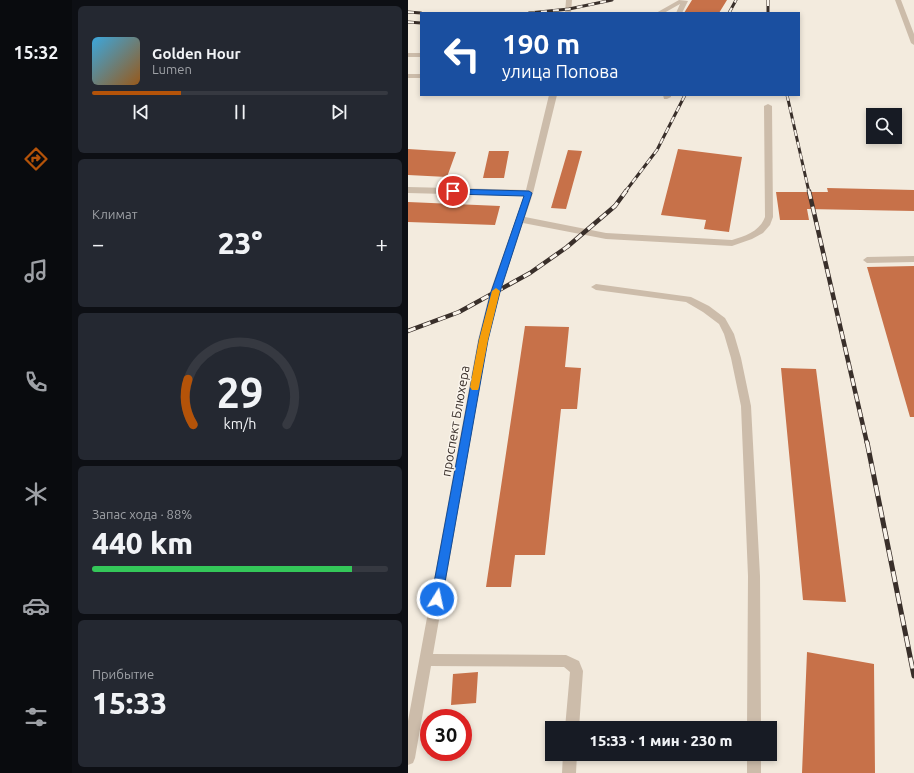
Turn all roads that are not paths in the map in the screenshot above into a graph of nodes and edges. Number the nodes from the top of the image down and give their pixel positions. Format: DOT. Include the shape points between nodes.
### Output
graph roads {
  1 [pos="569,0"];
  2 [pos="898,0"];
  3 [pos="568,12"];
  4 [pos="661,12"];
  5 [pos="679,12"];
  6 [pos="914,43"];
  7 [pos="420,55"];
  8 [pos="408,56"];
  9 [pos="408,76"];
  10 [pos="420,76"];
  11 [pos="554,96"];
  12 [pos="768,106"];
  13 [pos="408,190"];
  14 [pos="529,193"];
  15 [pos="520,219"];
  16 [pos="914,259"];
  17 [pos="867,260"];
  18 [pos="596,287"];
  19 [pos="426,660"];
  20 [pos="573,721"];
  21 [pos="754,721"];
  22 [pos="408,758"];
  23 [pos="570,761"];
  24 [pos="754,761"];
  25 [pos="569,773"];
  26 [pos="754,773"];
  1 -- 3 [label="street"];
  2 -- 6 [label="street"];
  4 -- 5 [label="street" via="685,1"];
  7 -- 8 [label="street"];
  9 -- 10 [label="street"];
  11 -- 14 [label="street, проспект Блюхера"];
  12 -- 15 [label="street" via="770,217 768,224 744,240 732,243 612,236"];
  13 -- 14 [label="street"];
  14 -- 15 [label="street, проспект Блюхера"];
  15 -- 19 [label="street, проспект Блюхера" via="496,292 484,340"];
  16 -- 17 [label="street"];
  18 -- 21 [label="street" via="688,299 722,321 728,334 746,406 754,576"];
  19 -- 20 [label="street" via="566,661 577,671"];
  19 -- 22 [label="street, проспект Блюхера"];
  23 -- 25 [label="street"];
  24 -- 26 [label="street"];
}
